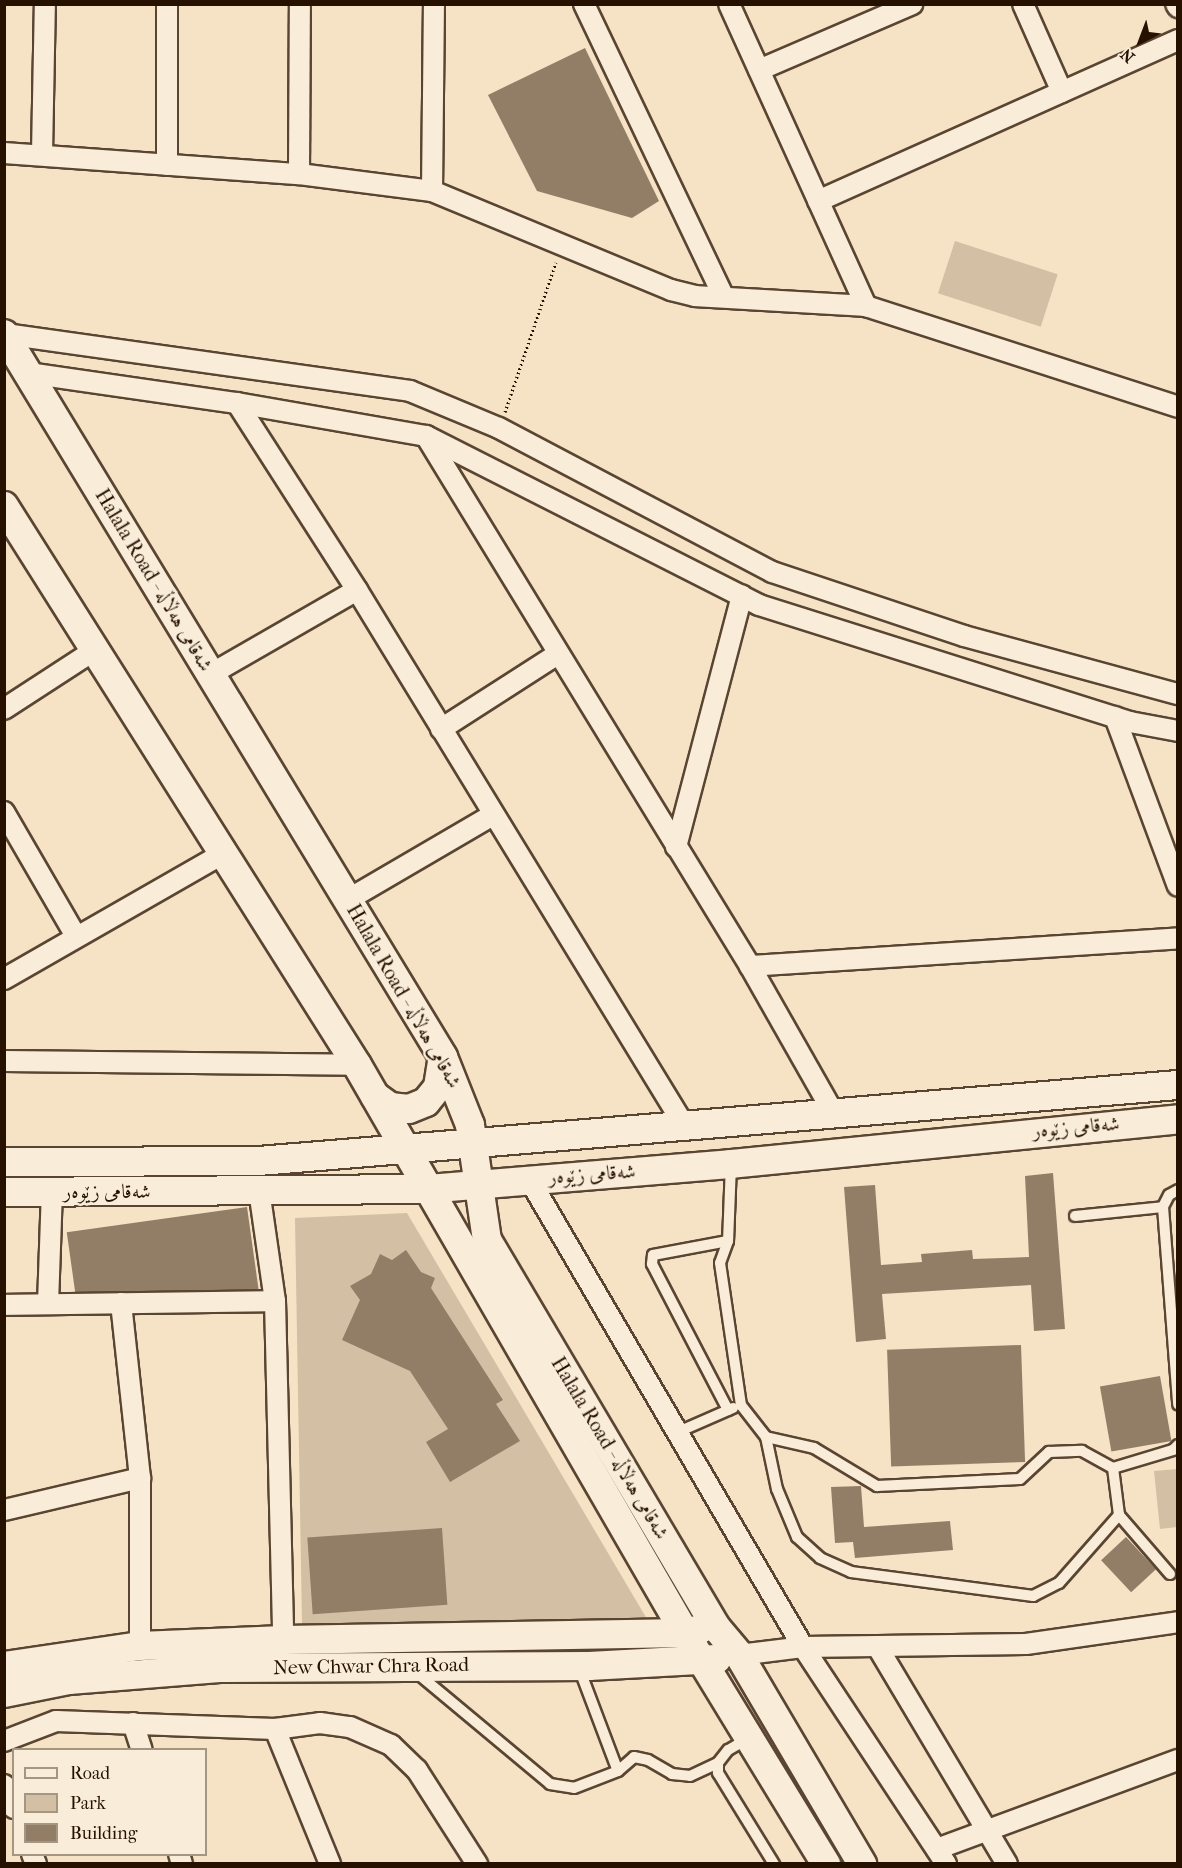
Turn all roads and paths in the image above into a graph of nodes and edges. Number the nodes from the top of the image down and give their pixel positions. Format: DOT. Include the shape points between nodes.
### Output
graph roads {
  1 [pos="45,4"];
  2 [pos="167,4"];
  3 [pos="300,4"];
  4 [pos="434,4"];
  5 [pos="584,4"];
  6 [pos="729,4"];
  7 [pos="912,4"];
  8 [pos="1023,4"];
  9 [pos="878,11"];
  10 [pos="1178,40"];
  11 [pos="759,70"];
  12 [pos="1062,92"];
  13 [pos="4,153"];
  14 [pos="42,154"];
  15 [pos="167,165"];
  16 [pos="299,174"];
  17 [pos="432,191"];
  18 [pos="818,201"];
  19 [pos="561,246"];
  20 [pos="723,296"];
  21 [pos="866,306"];
  22 [pos="4,334"];
  23 [pos="28,373"];
  24 [pos="237,403"];
  25 [pos="1178,407"];
  26 [pos="499,428"];
  27 [pos="426,436"];
  28 [pos="4,506"];
  29 [pos="357,590"];
  30 [pos="742,596"];
  31 [pos="964,636"];
  32 [pos="95,650"];
  33 [pos="558,654"];
  34 [pos="952,666"];
  35 [pos="211,674"];
  36 [pos="1178,694"];
  37 [pos="4,709"];
  38 [pos="1115,717"];
  39 [pos="441,729"];
  40 [pos="1178,731"];
  41 [pos="4,812"];
  42 [pos="494,815"];
  43 [pos="676,847"];
  44 [pos="224,853"];
  45 [pos="1178,886"];
  46 [pos="348,898"];
  47 [pos="76,936"];
  48 [pos="1178,938"];
  49 [pos="750,966"];
  50 [pos="4,979"];
  51 [pos="444,1057"];
  52 [pos="4,1060"];
  53 [pos="357,1065"];
  54 [pos="1178,1085"];
  55 [pos="375,1096"];
  56 [pos="832,1112"];
  57 [pos="1178,1119"];
  58 [pos="684,1125"];
  59 [pos="475,1144"];
  60 [pos="404,1149"];
  61 [pos="4,1162"];
  62 [pos="731,1164"];
  63 [pos="529,1179"];
  64 [pos="477,1185"];
  65 [pos="427,1189"];
  66 [pos="259,1190"];
  67 [pos="1178,1190"];
  68 [pos="4,1192"];
  69 [pos="52,1192"];
  70 [pos="1163,1207"];
  71 [pos="1076,1216"];
  72 [pos="728,1241"];
  73 [pos="275,1301"];
  74 [pos="121,1303"];
  75 [pos="48,1304"];
  76 [pos="4,1305"];
  77 [pos="1178,1404"];
  78 [pos="741,1405"];
  79 [pos="728,1410"];
  80 [pos="678,1432"];
  81 [pos="766,1437"];
  82 [pos="1178,1445"];
  83 [pos="1113,1468"];
  84 [pos="140,1478"];
  85 [pos="4,1510"];
  86 [pos="1119,1515"];
  87 [pos="1170,1574"];
  88 [pos="1177,1623"];
  89 [pos="715,1626"];
  90 [pos="685,1633"];
  91 [pos="283,1640"];
  92 [pos="140,1646"];
  93 [pos="877,1646"];
  94 [pos="803,1647"];
  95 [pos="739,1655"];
  96 [pos="703,1661"];
  97 [pos="407,1665"];
  98 [pos="4,1666"];
  99 [pos="578,1666"];
  100 [pos="4,1693"];
  101 [pos="133,1723"];
  102 [pos="275,1730"];
  103 [pos="750,1738"];
  104 [pos="4,1741"];
  105 [pos="142,1748"];
  106 [pos="1178,1760"];
  107 [pos="718,1763"];
  108 [pos="618,1771"];
  109 [pos="4,1785"];
  110 [pos="435,1800"];
  111 [pos="12,1803"];
  112 [pos="987,1830"];
  113 [pos="941,1856"];
  114 [pos="330,1863"];
  115 [pos="460,1863"];
  116 [pos="477,1863"];
  117 [pos="774,1863"];
  118 [pos="826,1863"];
  119 [pos="862,1863"];
  120 [pos="1007,1863"];
  1 -- 14 [label="street"];
  2 -- 15 [label="street"];
  3 -- 16 [label="street"];
  4 -- 17 [label="street"];
  5 -- 20 [label="street"];
  6 -- 11 [label="street"];
  7 -- 9 [label="street"];
  8 -- 12 [label="street"];
  9 -- 11 [label="street"];
  10 -- 12 [label="street"];
  11 -- 18 [label="street"];
  12 -- 18 [label="street"];
  13 -- 14 [label="street"];
  14 -- 15 [label="street"];
  15 -- 16 [label="street"];
  16 -- 17 [label="street"];
  17 -- 19 [label="street"];
  18 -- 21 [label="street"];
  19 -- 20 [label="street" via="671,290 695,296"];
  19 -- 26 [label="path"];
  20 -- 21 [label="street"];
  21 -- 25 [label="street"];
  22 -- 23 [label="street, Halala Road - شەقامی هەڵاڵە"];
  22 -- 26 [label="street" via="386,387 454,406"];
  23 -- 24 [label="street"];
  23 -- 35 [label="street, Halala Road - شەقامی هەڵاڵە"];
  24 -- 27 [label="street"];
  24 -- 29 [label="street"];
  26 -- 31 [label="street" via="772,572"];
  27 -- 30 [label="street"];
  27 -- 33 [label="street"];
  28 -- 32 [label="street, Halala Road - شەقامی هەڵاڵە"];
  29 -- 35 [label="street"];
  29 -- 39 [label="street"];
  30 -- 34 [label="street" via="759,605"];
  30 -- 43 [label="street"];
  31 -- 34 [label="street"];
  31 -- 36 [label="street"];
  32 -- 37 [label="street"];
  32 -- 44 [label="street, Halala Road - شەقامی هەڵاڵە"];
  33 -- 39 [label="street"];
  33 -- 43 [label="street"];
  34 -- 38 [label="street"];
  35 -- 46 [label="street, Halala Road - شەقامی هەڵاڵە"];
  38 -- 40 [label="street"];
  38 -- 45 [label="street"];
  39 -- 42 [label="street"];
  41 -- 47 [label="street"];
  42 -- 46 [label="street"];
  42 -- 58 [label="street"];
  43 -- 49 [label="street"];
  44 -- 47 [label="street"];
  44 -- 53 [label="street, Halala Road - شەقامی هەڵاڵە"];
  46 -- 51 [label="street, Halala Road - شەقامی هەڵاڵە"];
  47 -- 50 [label="street"];
  48 -- 49 [label="street"];
  49 -- 56 [label="street"];
  51 -- 55 [label="street" via="438,1087 426,1102 409,1109 390,1107"];
  51 -- 59 [label="street, Halala Road - شەقامی هەڵاڵە" via="465,1106"];
  52 -- 53 [label="street"];
  53 -- 55 [label="street, Halala Road - شەقامی هەڵاڵە"];
  54 -- 56 [label="street, شەقامی زێوەر"];
  55 -- 60 [label="street, Halala Road - شەقامی هەڵاڵە"];
  56 -- 58 [label="street, شەقامی زێوەر"];
  57 -- 62 [label="street, شەقامی زێوەر"];
  58 -- 59 [label="street, شەقامی زێوەر"];
  59 -- 60 [label="street, شەقامی زێوەر"];
  59 -- 64 [label="street, Halala Road - شەقامی هەڵاڵە"];
  60 -- 61 [label="street, شەقامی زێوەر" via="259,1161"];
  60 -- 65 [label="street, Halala Road - شەقامی هەڵاڵە"];
  62 -- 63 [label="street, شەقامی زێوەر"];
  62 -- 72 [label="lane"];
  63 -- 64 [label="street, شەقامی زێوەر"];
  63 -- 80 [label="street"];
  64 -- 65 [label="street, شەقامی زێوەر"];
  64 -- 89 [label="street, Halala Road - شەقامی هەڵاڵە" via="487,1240"];
  65 -- 66 [label="street, شەقامی زێوەر"];
  65 -- 90 [label="street, Halala Road - شەقامی هەڵاڵە"];
  66 -- 69 [label="street, شەقامی زێوەر"];
  66 -- 73 [label="street"];
  67 -- 70 [label="lane" via="1169,1195"];
  68 -- 69 [label="street, شەقامی زێوەر"];
  69 -- 75 [label="street"];
  70 -- 71 [label="lane"];
  70 -- 77 [label="lane"];
  72 -- 78 [label="lane" via="720,1263"];
  72 -- 79 [label="lane" via="652,1255 652,1264"];
  73 -- 74 [label="street"];
  73 -- 91 [label="street"];
  74 -- 75 [label="street"];
  74 -- 84 [label="street"];
  75 -- 76 [label="street"];
  78 -- 79 [label="lane"];
  78 -- 81 [label="lane"];
  79 -- 80 [label="lane"];
  80 -- 94 [label="street"];
  81 -- 83 [label="lane" via="814,1448 877,1486 1020,1479 1049,1452 1082,1450"];
  81 -- 86 [label="lane" via="777,1489 797,1537 820,1558 850,1572 1033,1596 1059,1583"];
  82 -- 83 [label="lane" via="1173,1450"];
  83 -- 86 [label="lane"];
  84 -- 85 [label="street"];
  84 -- 92 [label="street"];
  86 -- 87 [label="lane"];
  88 -- 93 [label="street" via="1026,1644"];
  89 -- 90 [label="street, New Chwar Chra Road"];
  89 -- 95 [label="street, Halala Road - شەقامی هەڵاڵە"];
  90 -- 91 [label="street, New Chwar Chra Road"];
  90 -- 96 [label="street, Halala Road - شەقامی هەڵاڵە"];
  91 -- 92 [label="street, New Chwar Chra Road"];
  92 -- 98 [label="street, New Chwar Chra Road"];
  93 -- 94 [label="street"];
  93 -- 112 [label="street"];
  94 -- 95 [label="street"];
  94 -- 113 [label="street"];
  95 -- 96 [label="street, New Chwar Chra Road"];
  95 -- 119 [label="street, Halala Road - شەقامی هەڵاڵە"];
  96 -- 99 [label="street, New Chwar Chra Road"];
  96 -- 103 [label="street, Halala Road - شەقامی هەڵاڵە"];
  97 -- 99 [label="street, New Chwar Chra Road"];
  97 -- 100 [label="street, New Chwar Chra Road" via="150,1671 50,1682"];
  97 -- 108 [label="lane" via="550,1784 574,1788"];
  99 -- 108 [label="lane"];
  101 -- 102 [label="street"];
  101 -- 104 [label="street" via="56,1721"];
  101 -- 105 [label="street"];
  102 -- 110 [label="street" via="320,1724 369,1733 405,1756"];
  102 -- 114 [label="street"];
  103 -- 107 [label="lane" via="728,1750"];
  103 -- 118 [label="street, Halala Road - شەقامی هەڵاڵە"];
  106 -- 112 [label="street"];
  107 -- 108 [label="lane" via="690,1776 672,1774 634,1757"];
  107 -- 117 [label="lane" via="722,1782"];
  109 -- 111 [label="street"];
  110 -- 115 [label="street"];
  110 -- 116 [label="street"];
  112 -- 113 [label="street"];
  112 -- 120 [label="street"];
}
